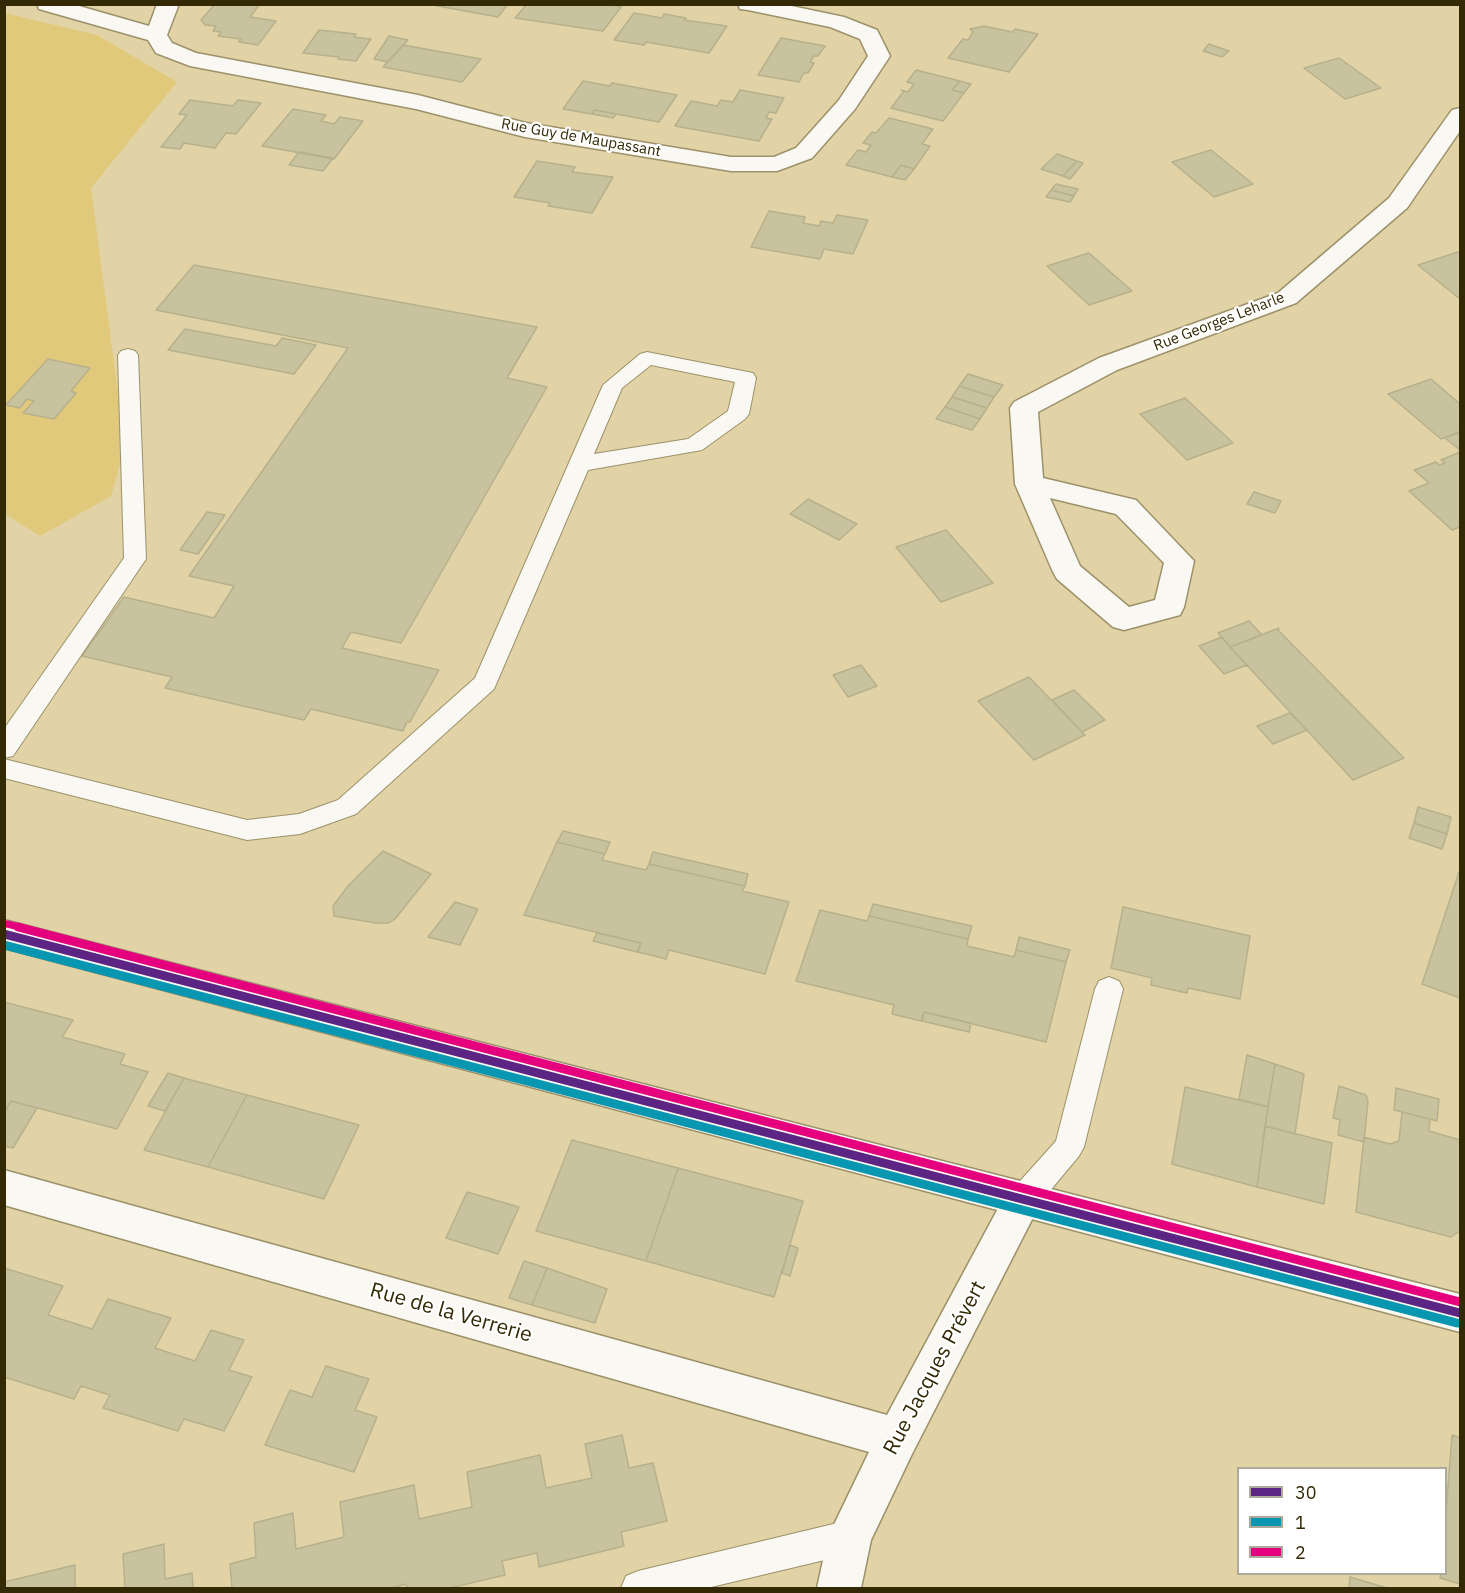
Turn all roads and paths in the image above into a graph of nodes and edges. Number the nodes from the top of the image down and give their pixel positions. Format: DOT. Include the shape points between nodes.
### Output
graph roads {
  1 [pos="47,4"];
  2 [pos="168,4"];
  3 [pos="748,4"];
  4 [pos="773,7"];
  5 [pos="156,35"];
  6 [pos="1461,115"];
  7 [pos="128,355"];
  8 [pos="579,464"];
  9 [pos="1029,484"];
  10 [pos="4,749"];
  11 [pos="4,768"];
  12 [pos="4,934"];
  13 [pos="1109,989"];
  14 [pos="4,1187"];
  15 [pos="1023,1200"];
  16 [pos="1461,1313"];
  17 [pos="897,1439"];
  18 [pos="850,1537"];
  19 [pos="638,1588"];
  20 [pos="839,1588"];
  1 -- 5 [label="street"];
  2 -- 5 [label="street"];
  3 -- 4 [label="street, Rue Guy de Maupassant"];
  4 -- 5 [label="street, Rue Guy de Maupassant" via="836,22 869,35 879,56 847,104 804,153 777,164 731,164 525,130 418,102 190,59 164,48"];
  6 -- 9 [label="street, Rue Georges Leharle" via="1398,203 1287,298 1108,364 1024,408"];
  7 -- 10 [label="lane" via="135,559"];
  8 -- 8 [label="lane" via="613,385 647,358 746,378 738,414 694,445"];
  8 -- 11 [label="lane" via="485,683 347,807 300,824 247,830"];
  9 -- 9 [label="street, Rue Georges Leharle" via="1068,572 1124,619 1169,607 1179,561 1126,507"];
  12 -- 15 [label="street"];
  13 -- 15 [label="lane" via="1069,1147"];
  14 -- 17 [label="street, Rue de la Verrerie"];
  15 -- 16 [label="street"];
  15 -- 17 [label="street, Rue Jacques Prévert"];
  17 -- 18 [label="street, Rue Jacques Prévert"];
  18 -- 19 [label="lane"];
  18 -- 20 [label="street, Rue Jacques Prévert"];
}
